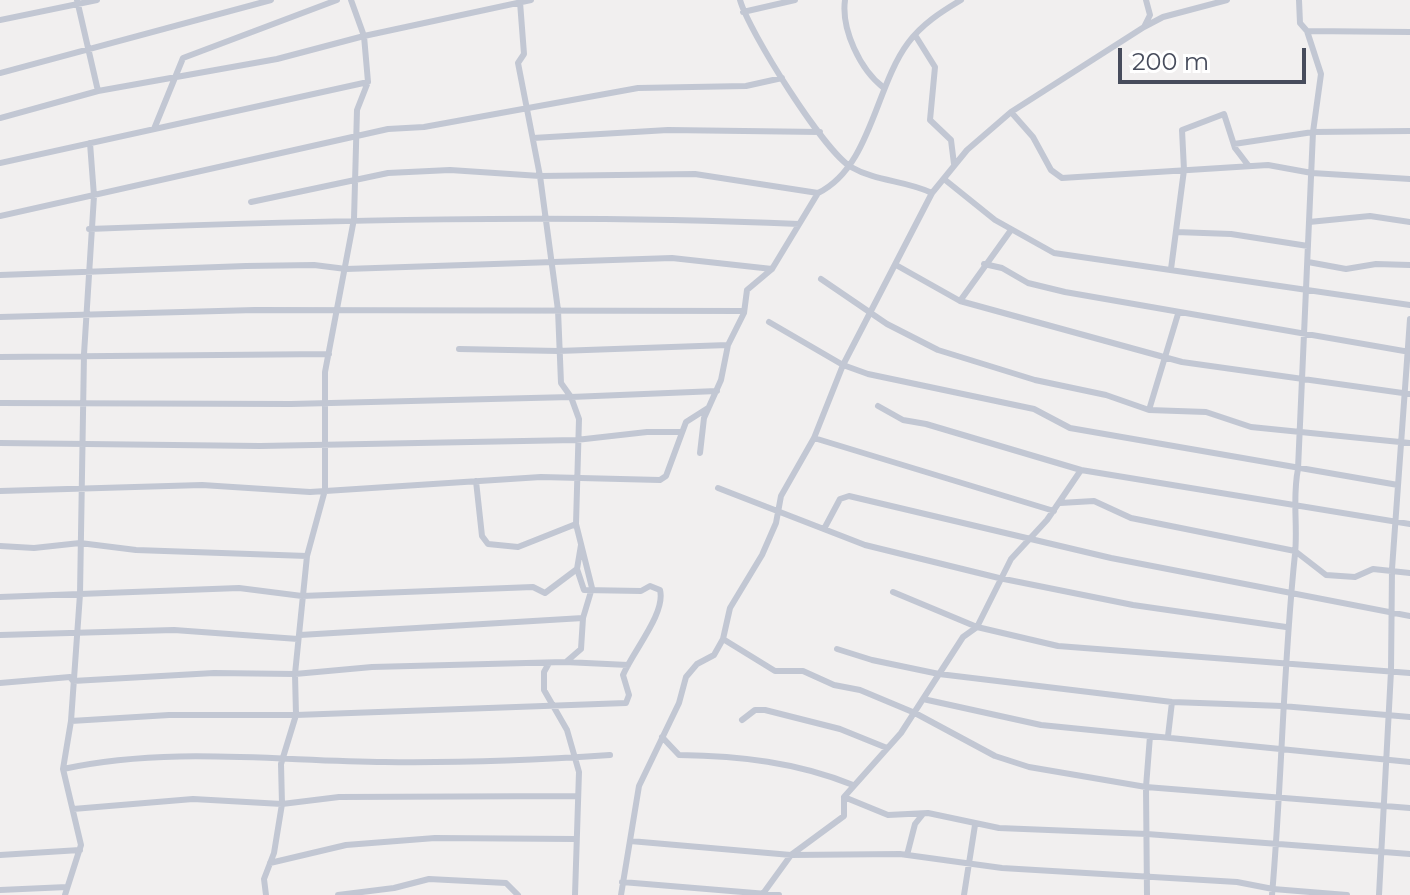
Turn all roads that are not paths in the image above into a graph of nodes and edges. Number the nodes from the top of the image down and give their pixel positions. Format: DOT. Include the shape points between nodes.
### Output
graph roads {
  1 [pos="97,0"];
  2 [pos="271,0"];
  3 [pos="337,0"];
  4 [pos="351,0"];
  5 [pos="531,0"];
  6 [pos="740,0"];
  7 [pos="795,0"];
  8 [pos="845,0"];
  9 [pos="961,0"];
  10 [pos="1146,0"];
  11 [pos="1227,0"];
  12 [pos="1299,0"];
  13 [pos="520,1"];
  14 [pos="78,2"];
  15 [pos="743,12"];
  16 [pos="0,20"];
  17 [pos="1144,27"];
  18 [pos="1307,31"];
  19 [pos="1410,32"];
  20 [pos="915,35"];
  21 [pos="364,36"];
  22 [pos="89,49"];
  23 [pos="0,73"];
  24 [pos="782,78"];
  25 [pos="173,79"];
  26 [pos="368,82"];
  27 [pos="884,88"];
  28 [pos="98,91"];
  29 [pos="527,109"];
  30 [pos="1011,112"];
  31 [pos="0,118"];
  32 [pos="154,129"];
  33 [pos="1410,131"];
  34 [pos="820,132"];
  35 [pos="1313,132"];
  36 [pos="357,138"];
  37 [pos="533,138"];
  38 [pos="90,143"];
  39 [pos="1234,144"];
  40 [pos="0,163"];
  41 [pos="954,164"];
  42 [pos="847,165"];
  43 [pos="1248,165"];
  44 [pos="1184,170"];
  45 [pos="1312,173"];
  46 [pos="540,176"];
  47 [pos="944,179"];
  48 [pos="1410,179"];
  49 [pos="356,180"];
  50 [pos="818,193"];
  51 [pos="932,193"];
  52 [pos="94,196"];
  53 [pos="251,202"];
  54 [pos="0,216"];
  55 [pos="546,218"];
  56 [pos="354,219"];
  57 [pos="1309,222"];
  58 [pos="1410,222"];
  59 [pos="799,224"];
  60 [pos="89,229"];
  61 [pos="1011,230"];
  62 [pos="1176,232"];
  63 [pos="1308,246"];
  64 [pos="1308,262"];
  65 [pos="552,263"];
  66 [pos="984,264"];
  67 [pos="896,265"];
  68 [pos="1410,265"];
  69 [pos="346,269"];
  70 [pos="772,269"];
  71 [pos="1171,269"];
  72 [pos="87,272"];
  73 [pos="0,275"];
  74 [pos="821,279"];
  75 [pos="1308,292"];
  76 [pos="960,301"];
  77 [pos="1410,305"];
  78 [pos="338,310"];
  79 [pos="558,310"];
  80 [pos="743,311"];
  81 [pos="872,311"];
  82 [pos="89,314"];
  83 [pos="1178,314"];
  84 [pos="0,317"];
  85 [pos="1410,319"];
  86 [pos="769,322"];
  87 [pos="1306,335"];
  88 [pos="728,345"];
  89 [pos="459,349"];
  90 [pos="558,351"];
  91 [pos="1409,351"];
  92 [pos="84,354"];
  93 [pos="329,354"];
  94 [pos="1165,356"];
  95 [pos="0,357"];
  96 [pos="843,365"];
  97 [pos="1302,379"];
  98 [pos="717,391"];
  99 [pos="1407,393"];
  100 [pos="571,397"];
  101 [pos="323,400"];
  102 [pos="84,402"];
  103 [pos="0,403"];
  104 [pos="878,406"];
  105 [pos="708,408"];
  106 [pos="1149,410"];
  107 [pos="681,432"];
  108 [pos="1300,433"];
  109 [pos="814,438"];
  110 [pos="576,440"];
  111 [pos="1407,442"];
  112 [pos="0,443"];
  113 [pos="325,443"];
  114 [pos="85,444"];
  115 [pos="700,453"];
  116 [pos="1298,469"];
  117 [pos="1081,470"];
  118 [pos="579,477"];
  119 [pos="476,481"];
  120 [pos="1398,483"];
  121 [pos="1410,483"];
  122 [pos="718,488"];
  123 [pos="82,489"];
  124 [pos="325,490"];
  125 [pos="0,491"];
  126 [pos="1059,503"];
  127 [pos="1293,507"];
  128 [pos="778,508"];
  129 [pos="1054,511"];
  130 [pos="1395,522"];
  131 [pos="576,524"];
  132 [pos="1410,524"];
  133 [pos="824,529"];
  134 [pos="1030,540"];
  135 [pos="80,543"];
  136 [pos="581,545"];
  137 [pos="0,546"];
  138 [pos="1295,551"];
  139 [pos="307,556"];
  140 [pos="577,569"];
  141 [pos="1392,569"];
  142 [pos="1410,573"];
  143 [pos="999,578"];
  144 [pos="592,588"];
  145 [pos="893,592"];
  146 [pos="80,594"];
  147 [pos="1289,594"];
  148 [pos="302,596"];
  149 [pos="0,597"];
  150 [pos="1392,614"];
  151 [pos="1410,616"];
  152 [pos="583,618"];
  153 [pos="977,627"];
  154 [pos="1286,627"];
  155 [pos="78,634"];
  156 [pos="0,635"];
  157 [pos="299,637"];
  158 [pos="723,639"];
  159 [pos="837,649"];
  160 [pos="565,662"];
  161 [pos="549,663"];
  162 [pos="1284,664"];
  163 [pos="628,665"];
  164 [pos="1391,671"];
  165 [pos="1410,673"];
  166 [pos="295,674"];
  167 [pos="939,674"];
  168 [pos="73,681"];
  169 [pos="0,683"];
  170 [pos="923,699"];
  171 [pos="1172,702"];
  172 [pos="1282,706"];
  173 [pos="557,707"];
  174 [pos="915,713"];
  175 [pos="1387,714"];
  176 [pos="296,715"];
  177 [pos="1410,717"];
  178 [pos="742,720"];
  179 [pos="71,721"];
  180 [pos="1150,736"];
  181 [pos="1168,736"];
  182 [pos="662,737"];
  183 [pos="887,748"];
  184 [pos="1280,748"];
  185 [pos="610,755"];
  186 [pos="576,757"];
  187 [pos="283,758"];
  188 [pos="1386,760"];
  189 [pos="1410,762"];
  190 [pos="63,769"];
  191 [pos="853,785"];
  192 [pos="1146,787"];
  193 [pos="576,796"];
  194 [pos="844,797"];
  195 [pos="1279,797"];
  196 [pos="282,804"];
  197 [pos="1385,806"];
  198 [pos="1410,808"];
  199 [pos="73,809"];
  200 [pos="923,814"];
  201 [pos="975,825"];
  202 [pos="1147,834"];
  203 [pos="575,839"];
  204 [pos="630,841"];
  205 [pos="1277,844"];
  206 [pos="80,850"];
  207 [pos="1383,852"];
  208 [pos="1410,854"];
  209 [pos="0,855"];
  210 [pos="791,855"];
  211 [pos="907,855"];
  212 [pos="270,863"];
  213 [pos="969,863"];
  214 [pos="1147,876"];
  215 [pos="622,882"];
  216 [pos="0,890"];
  217 [pos="66,891"];
  218 [pos="1272,892"];
  219 [pos="762,894"];
  220 [pos="266,895"];
  221 [pos="338,895"];
  222 [pos="518,895"];
  223 [pos="575,895"];
  224 [pos="621,895"];
  225 [pos="779,895"];
  226 [pos="964,895"];
  227 [pos="1147,895"];
  228 [pos="1347,895"];
  229 [pos="1379,895"];
  1 -- 14 [label="street"];
  2 -- 22 [label="street"];
  3 -- 25 [label="street" via="183,58"];
  4 -- 21 [label="street"];
  5 -- 13 [label="street"];
  6 -- 15 [label="street"];
  7 -- 15 [label="street"];
  8 -- 27 [label="street" via="850,38 872,78"];
  9 -- 20 [label="street"];
  10 -- 17 [label="street" via="1150,15"];
  11 -- 17 [label="street"];
  12 -- 18 [label="street" via="1300,23"];
  13 -- 21 [label="street"];
  13 -- 29 [label="street" via="524,54 518,63"];
  14 -- 16 [label="street"];
  14 -- 22 [label="street"];
  15 -- 24 [label="street"];
  17 -- 30 [label="street"];
  18 -- 19 [label="street"];
  18 -- 35 [label="street" via="1321,74"];
  20 -- 27 [label="street"];
  20 -- 41 [label="street" via="935,67 930,120 951,140"];
  21 -- 25 [label="street"];
  21 -- 26 [label="street"];
  22 -- 23 [label="street"];
  22 -- 28 [label="street"];
  24 -- 29 [label="street" via="746,86 638,88"];
  24 -- 34 [label="street"];
  25 -- 28 [label="street"];
  25 -- 32 [label="street"];
  26 -- 32 [label="street"];
  26 -- 36 [label="street" via="357,110"];
  27 -- 42 [label="street"];
  28 -- 31 [label="street"];
  29 -- 36 [label="street"];
  29 -- 37 [label="street"];
  30 -- 41 [label="street"];
  30 -- 44 [label="street" via="1062,178"];
  32 -- 38 [label="street"];
  33 -- 35 [label="street"];
  34 -- 37 [label="street" via="668,130"];
  34 -- 42 [label="street"];
  35 -- 39 [label="street"];
  35 -- 45 [label="street"];
  36 -- 49 [label="street"];
  36 -- 52 [label="street"];
  37 -- 46 [label="street"];
  38 -- 40 [label="street"];
  38 -- 52 [label="street"];
  39 -- 43 [label="street"];
  39 -- 44 [label="street" via="1224,114 1185,128 1180,134"];
  41 -- 47 [label="street"];
  42 -- 50 [label="street" via="834,186"];
  42 -- 51 [label="street" via="879,181 906,182"];
  43 -- 44 [label="street"];
  43 -- 45 [label="street"];
  44 -- 62 [label="street"];
  45 -- 48 [label="street"];
  45 -- 57 [label="street"];
  46 -- 49 [label="street" via="416,171"];
  46 -- 50 [label="street" via="695,174"];
  46 -- 55 [label="street"];
  47 -- 51 [label="street"];
  47 -- 61 [label="street"];
  49 -- 53 [label="street"];
  49 -- 56 [label="street"];
  50 -- 59 [label="street"];
  51 -- 67 [label="street"];
  52 -- 54 [label="street"];
  52 -- 60 [label="street"];
  55 -- 56 [label="street"];
  55 -- 59 [label="street"];
  55 -- 65 [label="street"];
  56 -- 60 [label="street"];
  56 -- 69 [label="street"];
  57 -- 58 [label="street" via="1370,216"];
  57 -- 63 [label="street"];
  59 -- 70 [label="street"];
  60 -- 72 [label="street"];
  61 -- 66 [label="street"];
  61 -- 71 [label="street" via="1054,253"];
  62 -- 63 [label="street"];
  62 -- 71 [label="street"];
  63 -- 64 [label="street"];
  64 -- 68 [label="street" via="1346,269"];
  64 -- 75 [label="street"];
  65 -- 69 [label="street"];
  65 -- 70 [label="street" via="672,258"];
  65 -- 79 [label="street"];
  66 -- 76 [label="street"];
  66 -- 83 [label="street" via="1041,287"];
  67 -- 76 [label="street"];
  67 -- 81 [label="street"];
  69 -- 72 [label="street" via="314,265"];
  69 -- 78 [label="street"];
  70 -- 80 [label="street" via="749,286"];
  71 -- 75 [label="street"];
  72 -- 73 [label="street"];
  72 -- 82 [label="street"];
  74 -- 81 [label="street"];
  75 -- 77 [label="street"];
  75 -- 87 [label="street"];
  76 -- 94 [label="street"];
  78 -- 79 [label="street"];
  78 -- 82 [label="street"];
  78 -- 93 [label="street"];
  79 -- 80 [label="street"];
  79 -- 90 [label="street"];
  80 -- 88 [label="street"];
  81 -- 96 [label="street"];
  81 -- 106 [label="street" via="887,324 956,357"];
  82 -- 84 [label="street"];
  82 -- 92 [label="street"];
  83 -- 87 [label="street" via="1283,327"];
  83 -- 94 [label="street"];
  85 -- 91 [label="street"];
  86 -- 96 [label="street"];
  87 -- 91 [label="street"];
  87 -- 97 [label="street"];
  88 -- 90 [label="street"];
  88 -- 98 [label="street"];
  89 -- 90 [label="street"];
  90 -- 100 [label="street" via="561,383"];
  91 -- 99 [label="street"];
  92 -- 93 [label="street"];
  92 -- 95 [label="street"];
  92 -- 102 [label="street"];
  93 -- 101 [label="street"];
  94 -- 97 [label="street"];
  94 -- 106 [label="street"];
  96 -- 109 [label="street"];
  96 -- 116 [label="street" via="894,381 1034,409 1070,428"];
  97 -- 99 [label="street"];
  97 -- 108 [label="street"];
  98 -- 100 [label="street"];
  98 -- 105 [label="street"];
  99 -- 111 [label="street"];
  100 -- 101 [label="street"];
  100 -- 110 [label="street" via="579,419"];
  101 -- 102 [label="street"];
  101 -- 113 [label="street"];
  102 -- 103 [label="street"];
  102 -- 114 [label="street"];
  104 -- 117 [label="street" via="903,420"];
  105 -- 107 [label="street" via="686,422"];
  105 -- 115 [label="street"];
  106 -- 108 [label="street" via="1206,412 1251,427"];
  107 -- 110 [label="street"];
  107 -- 118 [label="street" via="663,479"];
  108 -- 111 [label="street"];
  108 -- 116 [label="street"];
  109 -- 128 [label="street"];
  109 -- 129 [label="street"];
  110 -- 113 [label="street"];
  110 -- 118 [label="street"];
  111 -- 120 [label="street"];
  112 -- 114 [label="street"];
  113 -- 114 [label="street"];
  113 -- 124 [label="street"];
  114 -- 123 [label="street"];
  116 -- 120 [label="street"];
  116 -- 127 [label="street"];
  117 -- 126 [label="street"];
  117 -- 127 [label="street"];
  118 -- 119 [label="street"];
  118 -- 131 [label="street"];
  119 -- 124 [label="street"];
  119 -- 131 [label="street" via="482,536 488,544 518,547"];
  120 -- 121 [label="street"];
  120 -- 130 [label="street"];
  122 -- 128 [label="street"];
  123 -- 124 [label="street" via="202,485"];
  123 -- 125 [label="street"];
  123 -- 135 [label="street"];
  124 -- 139 [label="street"];
  126 -- 129 [label="street"];
  126 -- 138 [label="street" via="1094,501 1131,518"];
  127 -- 130 [label="street"];
  127 -- 138 [label="street"];
  128 -- 133 [label="street"];
  128 -- 158 [label="street" via="762,555 730,608"];
  129 -- 134 [label="street"];
  130 -- 132 [label="street"];
  130 -- 141 [label="street"];
  131 -- 136 [label="street"];
  133 -- 134 [label="street" via="845,495"];
  133 -- 143 [label="street" via="865,545"];
  134 -- 143 [label="street"];
  134 -- 147 [label="street"];
  135 -- 137 [label="street"];
  135 -- 139 [label="street"];
  135 -- 146 [label="street"];
  136 -- 140 [label="street"];
  136 -- 144 [label="street"];
  138 -- 141 [label="street" via="1326,575 1347,578"];
  138 -- 147 [label="street"];
  139 -- 148 [label="street"];
  140 -- 144 [label="street" via="582,587"];
  140 -- 148 [label="street" via="545,593 533,587"];
  141 -- 142 [label="street"];
  141 -- 150 [label="street"];
  143 -- 153 [label="street"];
  143 -- 154 [label="street"];
  144 -- 152 [label="street"];
  144 -- 163 [label="street" via="660,590 658,615"];
  145 -- 153 [label="street"];
  146 -- 148 [label="street" via="239,588"];
  146 -- 149 [label="street"];
  146 -- 155 [label="street"];
  147 -- 150 [label="street"];
  147 -- 154 [label="street"];
  148 -- 157 [label="street"];
  150 -- 151 [label="street"];
  150 -- 164 [label="street"];
  152 -- 157 [label="street"];
  152 -- 160 [label="street" via="581,649"];
  153 -- 162 [label="street" via="1058,646"];
  153 -- 167 [label="street" via="963,637"];
  154 -- 162 [label="street"];
  155 -- 156 [label="street"];
  155 -- 157 [label="street" via="174,630"];
  155 -- 168 [label="street"];
  157 -- 166 [label="street"];
  158 -- 174 [label="street" via="775,671 803,671"];
  158 -- 182 [label="street" via="714,655 686,677"];
  159 -- 167 [label="street"];
  160 -- 161 [label="street"];
  160 -- 163 [label="street"];
  161 -- 166 [label="street"];
  161 -- 173 [label="street" via="544,690"];
  162 -- 164 [label="street"];
  162 -- 172 [label="street"];
  163 -- 173 [label="street" via="623,679 626,703"];
  164 -- 165 [label="street"];
  164 -- 175 [label="street"];
  166 -- 168 [label="street"];
  166 -- 176 [label="street"];
  167 -- 170 [label="street"];
  167 -- 171 [label="street"];
  168 -- 169 [label="street" via="70,677"];
  168 -- 179 [label="street"];
  170 -- 174 [label="street"];
  170 -- 180 [label="street" via="1041,725"];
  171 -- 172 [label="street"];
  171 -- 181 [label="street"];
  172 -- 175 [label="street"];
  172 -- 184 [label="street"];
  173 -- 176 [label="street"];
  173 -- 186 [label="street"];
  174 -- 183 [label="street"];
  174 -- 192 [label="street" via="995,756 1029,767"];
  175 -- 177 [label="street"];
  175 -- 188 [label="street"];
  176 -- 179 [label="street"];
  176 -- 187 [label="street"];
  178 -- 183 [label="street" via="765,710 840,729"];
  179 -- 190 [label="street"];
  180 -- 181 [label="street"];
  180 -- 192 [label="street"];
  181 -- 184 [label="street"];
  182 -- 191 [label="street" via="679,755 751,757 819,771"];
  182 -- 204 [label="street" via="639,786"];
  183 -- 191 [label="street"];
  184 -- 188 [label="street"];
  184 -- 195 [label="street"];
  185 -- 186 [label="street"];
  186 -- 187 [label="street" via="399,762"];
  186 -- 193 [label="street"];
  187 -- 190 [label="street" via="105,760"];
  187 -- 196 [label="street"];
  188 -- 189 [label="street"];
  188 -- 197 [label="street"];
  190 -- 199 [label="street"];
  191 -- 194 [label="street"];
  192 -- 195 [label="street"];
  192 -- 202 [label="street"];
  193 -- 196 [label="street" via="339,797"];
  193 -- 203 [label="street"];
  194 -- 200 [label="street" via="888,815"];
  194 -- 210 [label="street" via="844,816"];
  195 -- 197 [label="street"];
  195 -- 205 [label="street"];
  196 -- 199 [label="street" via="193,799"];
  196 -- 212 [label="street"];
  197 -- 198 [label="street"];
  197 -- 207 [label="street"];
  199 -- 206 [label="street"];
  200 -- 201 [label="street"];
  200 -- 211 [label="street"];
  201 -- 202 [label="street"];
  201 -- 213 [label="street"];
  202 -- 205 [label="street"];
  202 -- 214 [label="street"];
  203 -- 212 [label="street" via="435,838 346,845"];
  203 -- 223 [label="street"];
  204 -- 210 [label="street"];
  204 -- 215 [label="street"];
  205 -- 207 [label="street"];
  205 -- 218 [label="street"];
  206 -- 209 [label="street"];
  206 -- 217 [label="street"];
  207 -- 208 [label="street"];
  207 -- 229 [label="street"];
  210 -- 211 [label="street"];
  210 -- 219 [label="street"];
  211 -- 213 [label="street"];
  212 -- 220 [label="street"];
  213 -- 214 [label="street"];
  213 -- 226 [label="street"];
  214 -- 218 [label="street" via="1263,885"];
  214 -- 227 [label="street"];
  215 -- 219 [label="street"];
  215 -- 224 [label="street"];
  216 -- 217 [label="street"];
  218 -- 228 [label="street"];
  219 -- 225 [label="street"];
  221 -- 222 [label="street" via="455,877 506,883"];
}
